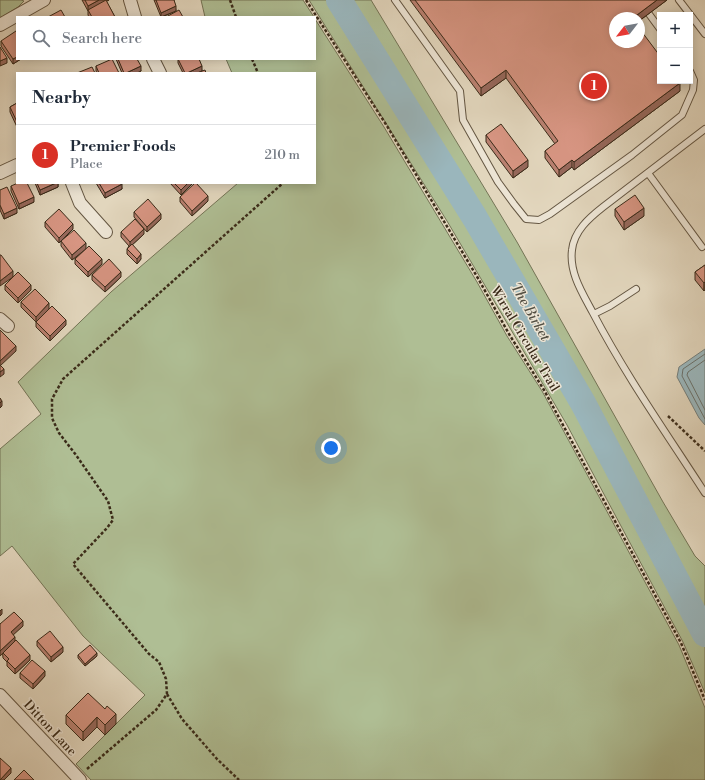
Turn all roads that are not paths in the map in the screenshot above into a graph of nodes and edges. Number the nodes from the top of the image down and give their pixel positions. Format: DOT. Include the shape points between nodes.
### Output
graph roads {
  1 [pos="130,0"];
  2 [pos="395,0"];
  3 [pos="679,0"];
  4 [pos="39,1"];
  5 [pos="649,14"];
  6 [pos="135,16"];
  7 [pos="0,25"];
  8 [pos="657,25"];
  9 [pos="705,34"];
  10 [pos="154,60"];
  11 [pos="160,72"];
  12 [pos="693,78"];
  13 [pos="705,129"];
  14 [pos="16,165"];
  15 [pos="0,173"];
  16 [pos="648,173"];
  17 [pos="72,184"];
  18 [pos="106,232"];
  19 [pos="702,247"];
  20 [pos="636,289"];
  21 [pos="594,314"];
  22 [pos="705,494"];
  23 [pos="0,695"];
  24 [pos="79,779"];
  1 -- 6 [label="street"];
  2 -- 12 [label="lane" via="460,91 463,120 498,182 526,219 539,220 550,214 632,155 682,114 693,90"];
  3 -- 9 [label="lane"];
  4 -- 7 [label="street"];
  5 -- 8 [label="lane"];
  10 -- 11 [label="street"];
  13 -- 16 [label="lane"];
  14 -- 15 [label="street"];
  16 -- 19 [label="lane"];
  16 -- 21 [label="lane" via="586,221 574,240 573,268"];
  17 -- 18 [label="street" via="80,203"];
  20 -- 21 [label="lane"];
  21 -- 22 [label="lane" via="623,368"];
  23 -- 24 [label="street, Ditton Lane"];
}
